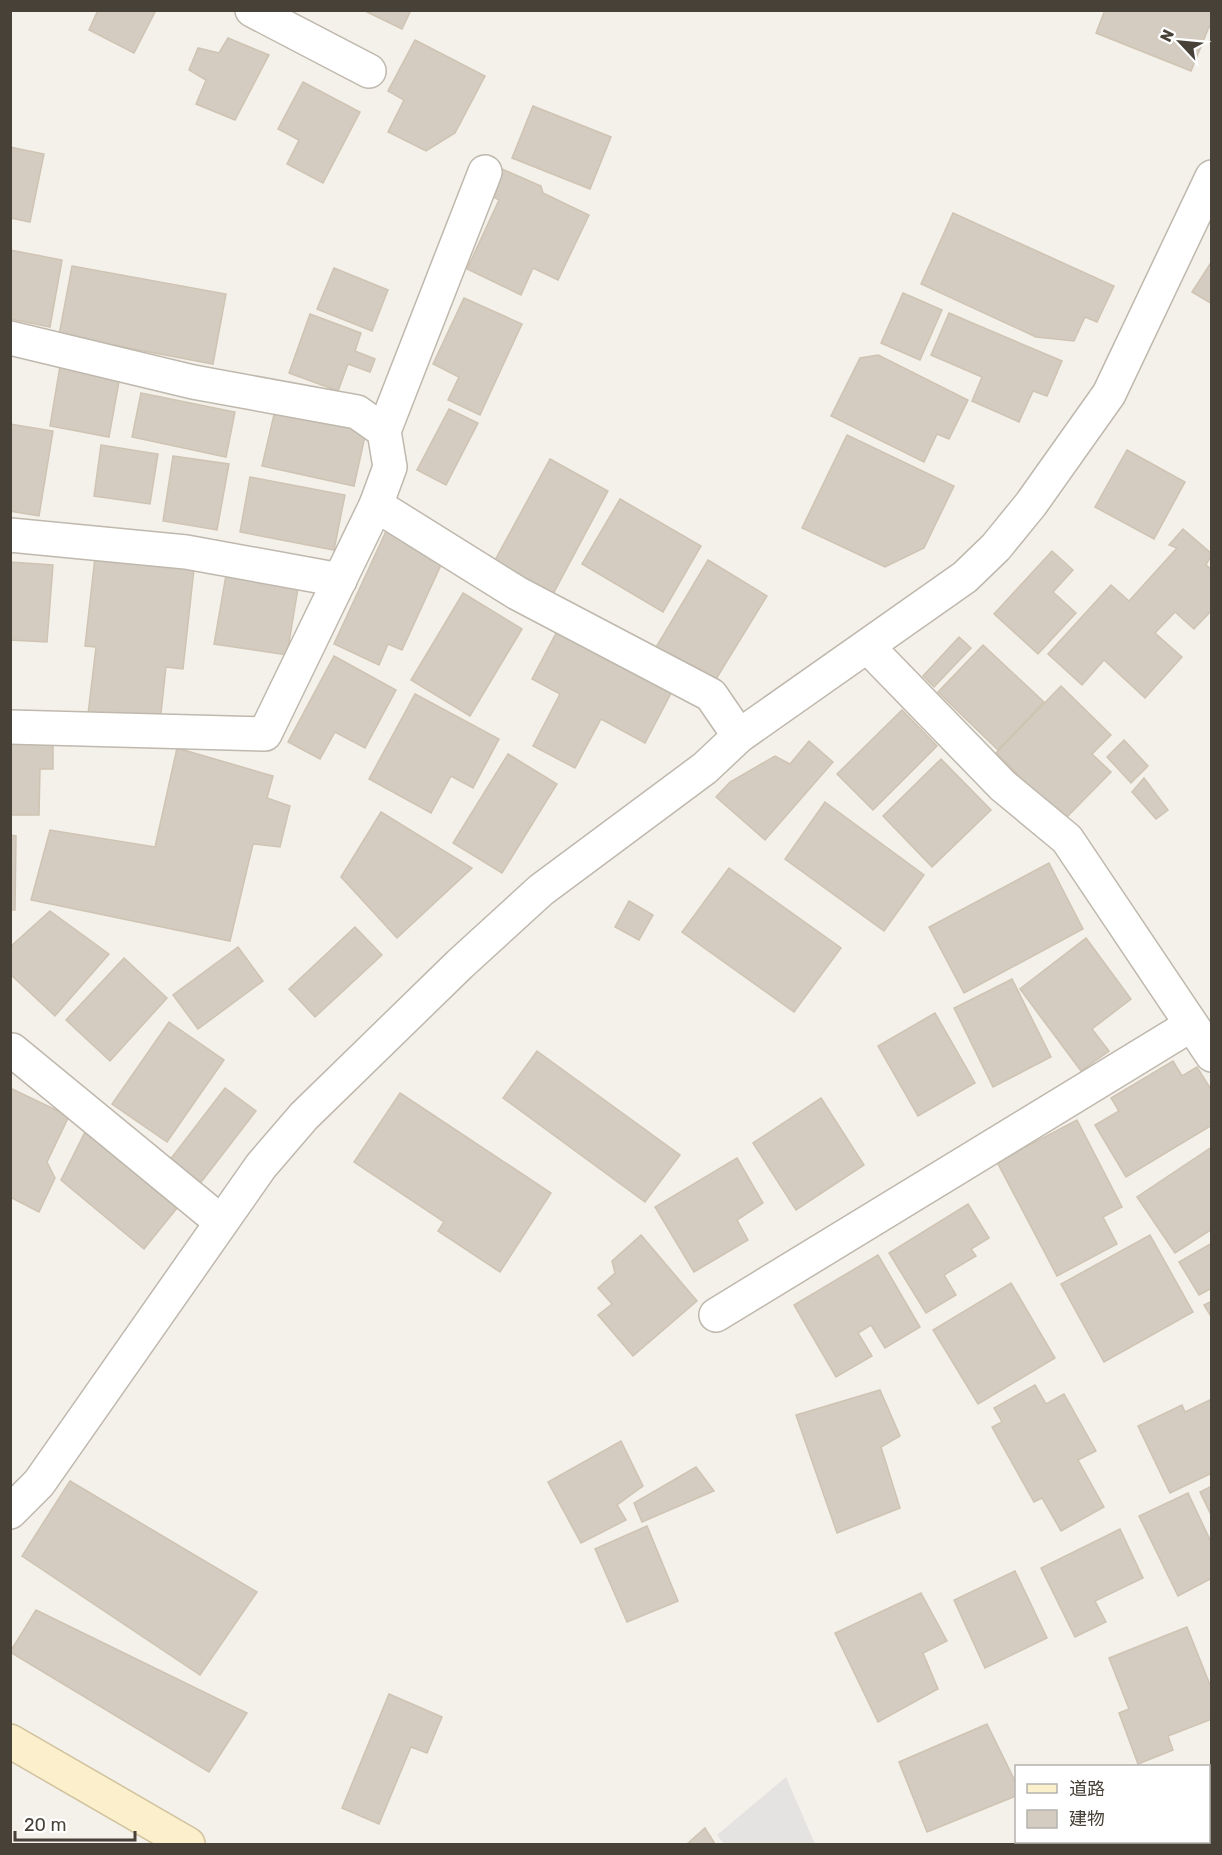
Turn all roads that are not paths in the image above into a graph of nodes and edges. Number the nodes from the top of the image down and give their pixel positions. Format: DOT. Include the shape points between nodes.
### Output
graph roads {
  1 [pos="252,10"];
  2 [pos="369,71"];
  3 [pos="485,172"];
  4 [pos="1212,177"];
  5 [pos="10,338"];
  6 [pos="384,431"];
  7 [pos="376,505"];
  8 [pos="10,536"];
  9 [pos="340,580"];
  10 [pos="868,647"];
  11 [pos="10,727"];
  12 [pos="740,736"];
  13 [pos="1191,1025"];
  14 [pos="12,1050"];
  15 [pos="1212,1055"];
  16 [pos="220,1221"];
  17 [pos="716,1315"];
  18 [pos="10,1512"];
  19 [pos="10,1741"];
  20 [pos="188,1845"];
  1 -- 2 [label="street"];
  3 -- 6 [label="street"];
  4 -- 10 [label="street" via="1109,394 1031,504 965,577"];
  5 -- 6 [label="street" via="193,381 357,412"];
  6 -- 7 [label="street" via="390,467"];
  7 -- 9 [label="street"];
  7 -- 12 [label="street" via="517,593 711,695"];
  8 -- 9 [label="street" via="186,552"];
  9 -- 11 [label="street" via="265,734"];
  10 -- 12 [label="street"];
  10 -- 13 [label="street" via="1003,786 1067,839"];
  12 -- 16 [label="street" via="705,768 541,890 460,963 304,1116"];
  13 -- 15 [label="street"];
  13 -- 17 [label="street"];
  14 -- 16 [label="street"];
  16 -- 18 [label="street" via="39,1483"];
  19 -- 20 [label="street"];
}
